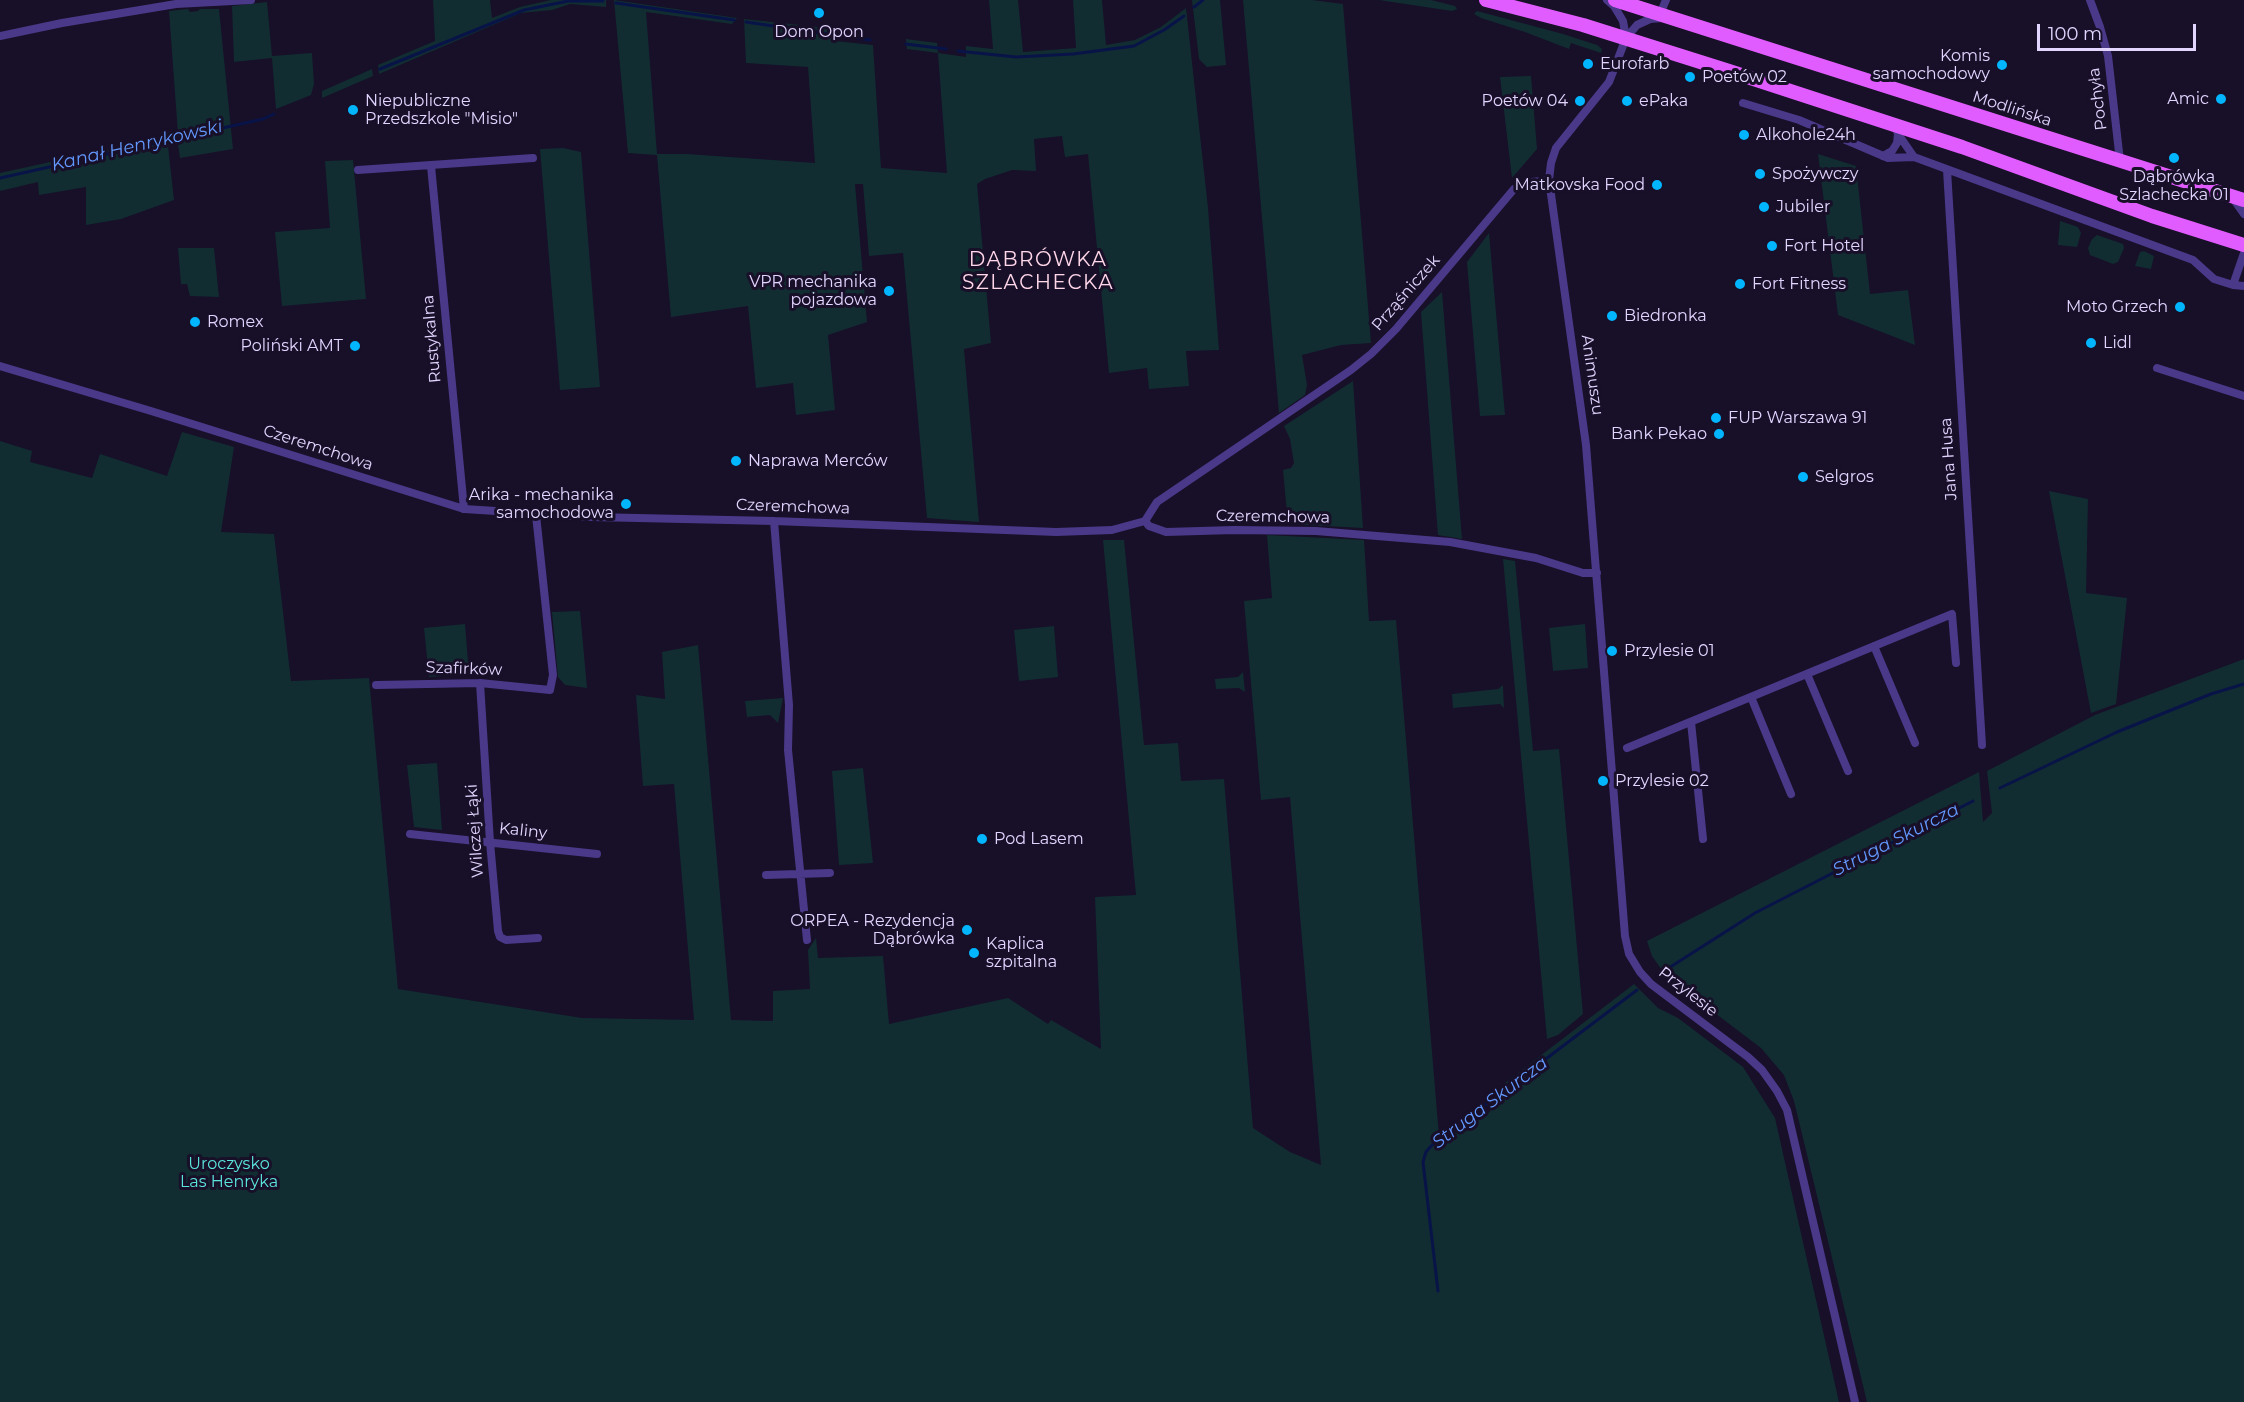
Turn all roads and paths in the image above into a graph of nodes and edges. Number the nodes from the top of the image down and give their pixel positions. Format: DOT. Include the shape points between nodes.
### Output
graph roads {
  1 [pos="251,0"];
  2 [pos="1486,0"];
  3 [pos="1606,0"];
  4 [pos="1615,0"];
  5 [pos="1666,0"];
  6 [pos="2090,0"];
  7 [pos="1664,15"];
  8 [pos="0,36"];
  9 [pos="1626,38"];
  10 [pos="1743,103"];
  11 [pos="1897,130"];
  12 [pos="1883,156"];
  13 [pos="1914,157"];
  14 [pos="533,158"];
  15 [pos="2120,161"];
  16 [pos="431,166"];
  17 [pos="357,170"];
  18 [pos="1947,170"];
  19 [pos="1549,180"];
  20 [pos="2238,198"];
  21 [pos="2244,214"];
  22 [pos="2244,245"];
  23 [pos="2244,253"];
  24 [pos="2233,285"];
  25 [pos="2244,286"];
  26 [pos="0,366"];
  27 [pos="2157,368"];
  28 [pos="2244,396"];
  29 [pos="464,509"];
  30 [pos="536,515"];
  31 [pos="774,521"];
  32 [pos="1145,521"];
  33 [pos="1596,573"];
  34 [pos="1874,646"];
  35 [pos="1956,663"];
  36 [pos="1806,674"];
  37 [pos="480,683"];
  38 [pos="376,685"];
  39 [pos="1751,698"];
  40 [pos="1691,722"];
  41 [pos="1915,742"];
  42 [pos="1982,745"];
  43 [pos="1627,748"];
  44 [pos="1848,771"];
  45 [pos="1791,794"];
  46 [pos="410,834"];
  47 [pos="1702,839"];
  48 [pos="490,843"];
  49 [pos="597,854"];
  50 [pos="830,873"];
  51 [pos="766,875"];
  52 [pos="801,875"];
  53 [pos="538,938"];
  54 [pos="807,940"];
  55 [pos="1855,1402"];
  1 -- 8 [label="street" via="176,4"];
  2 -- 9 [label="main road"];
  3 -- 9 [label="street" via="1623,21"];
  4 -- 7 [label="main road, Modlińska"];
  5 -- 7 [label="street"];
  6 -- 15 [label="street, Pochyła" via="2108,56"];
  7 -- 9 [label="street" via="1637,25"];
  7 -- 15 [label="main road, Modlińska"];
  9 -- 11 [label="main road"];
  9 -- 19 [label="street" via="1609,82 1556,148"];
  10 -- 12 [label="street" via="1799,120"];
  11 -- 12 [label="street" via="1897,143"];
  11 -- 13 [label="street"];
  11 -- 22 [label="main road" via="1962,147 2151,216"];
  12 -- 13 [label="street"];
  13 -- 18 [label="street"];
  14 -- 16 [label="street"];
  15 -- 20 [label="main road, Modlińska"];
  16 -- 17 [label="street"];
  16 -- 29 [label="street, Rustykalna"];
  18 -- 24 [label="street" via="2193,260 2214,279"];
  18 -- 42 [label="street, Jana Husa"];
  19 -- 32 [label="street, Prząśniczek" via="1514,189 1396,329 1364,360 1157,502"];
  19 -- 33 [label="street, Animuszu" via="1586,445"];
  20 -- 21 [label="street"];
  23 -- 24 [label="street"];
  24 -- 25 [label="street"];
  26 -- 29 [label="street, Czeremchowa"];
  27 -- 28 [label="street"];
  29 -- 30 [label="street, Czeremchowa"];
  30 -- 31 [label="street, Czeremchowa"];
  30 -- 37 [label="street, Szafirków" via="552,675 550,690"];
  31 -- 32 [label="street, Czeremchowa" via="1056,532 1112,530"];
  31 -- 52 [label="street"];
  32 -- 33 [label="street, Czeremchowa" via="1166,531 1316,531 1450,542"];
  33 -- 55 [label="street, Przylesie" via="1629,954 1652,984 1762,1070 1785,1105"];
  34 -- 35 [label="street" via="1952,614"];
  34 -- 36 [label="street"];
  34 -- 41 [label="street"];
  36 -- 39 [label="street"];
  36 -- 44 [label="street"];
  37 -- 38 [label="street, Szafirków"];
  37 -- 48 [label="street, Wilczej Łąki"];
  39 -- 40 [label="street"];
  39 -- 45 [label="street"];
  40 -- 43 [label="street"];
  40 -- 47 [label="street"];
  46 -- 48 [label="street, Kaliny"];
  48 -- 49 [label="street, Kaliny"];
  48 -- 53 [label="street, Wilczej Łąki" via="500,937 513,941"];
  50 -- 52 [label="street"];
  51 -- 52 [label="street"];
  52 -- 54 [label="street"];
}
